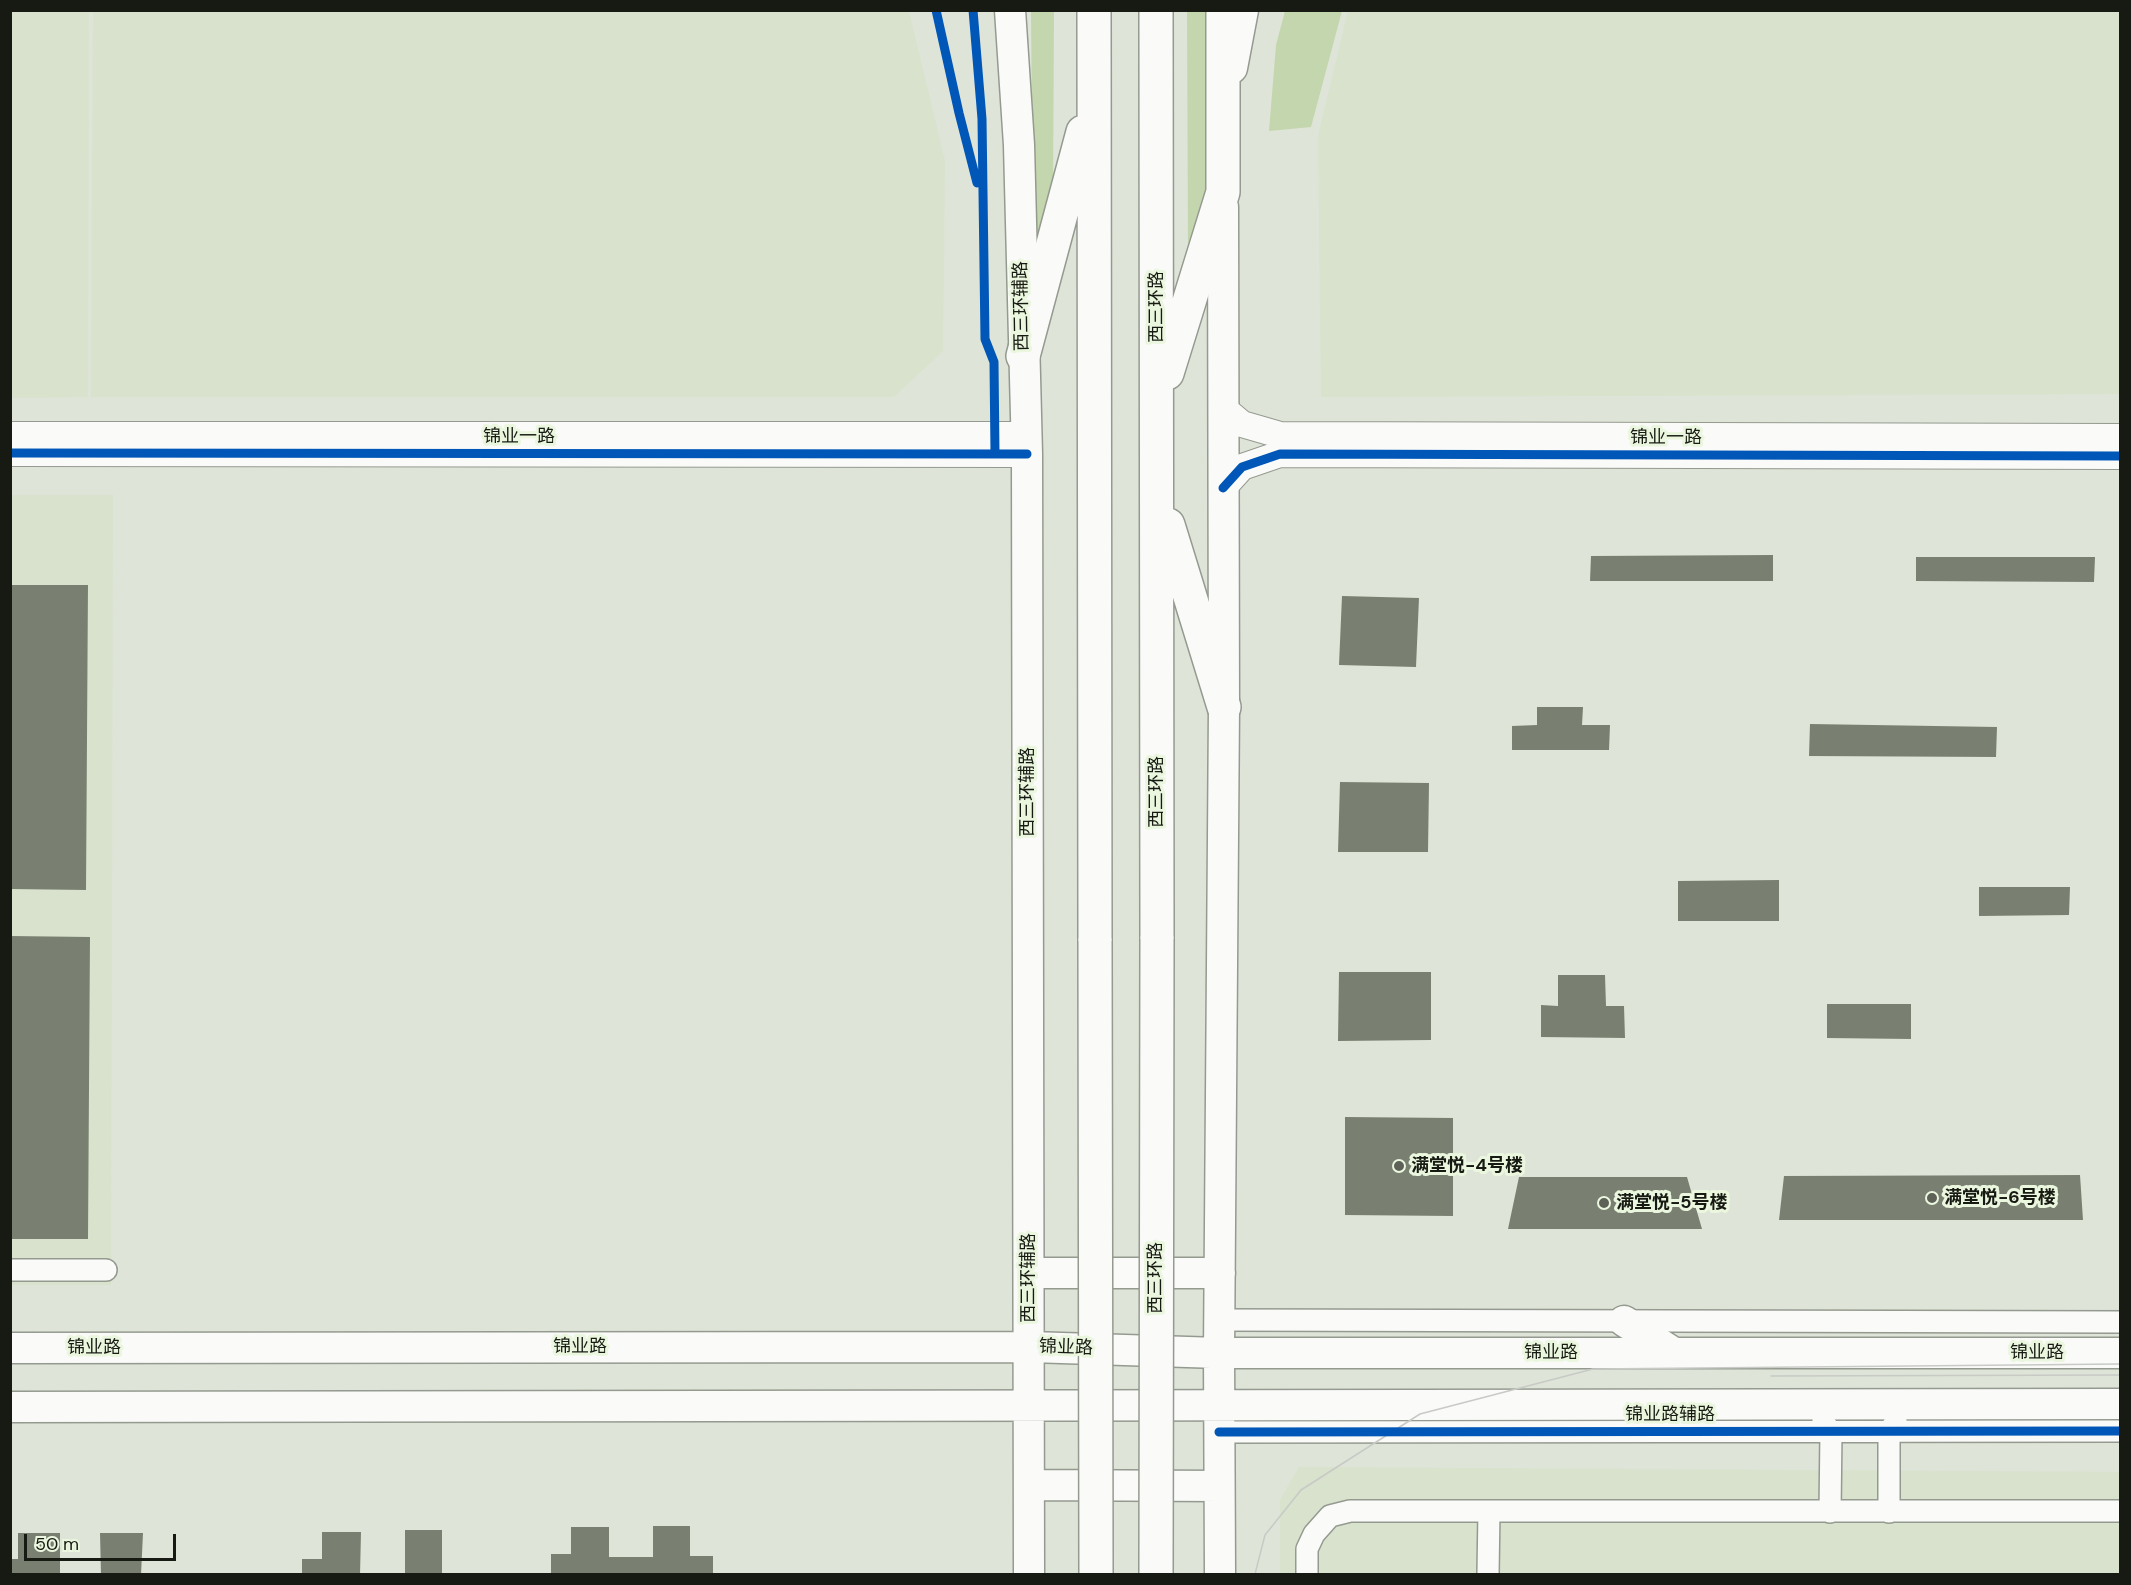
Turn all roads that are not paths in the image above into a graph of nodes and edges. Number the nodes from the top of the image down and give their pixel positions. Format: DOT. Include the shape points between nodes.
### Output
graph roads {
  1 [pos="1010,10"];
  2 [pos="1095,10"];
  3 [pos="1156,10"];
  4 [pos="1223,10"];
  5 [pos="1243,10"];
  6 [pos="1095,90"];
  7 [pos="1222,118"];
  8 [pos="1223,192"];
  9 [pos="1023,356"];
  10 [pos="1157,403"];
  11 [pos="1223,408"];
  12 [pos="10,435"];
  13 [pos="2121,437"];
  14 [pos="1026,444"];
  15 [pos="10,453"];
  16 [pos="2121,456"];
  17 [pos="1223,488"];
  18 [pos="1158,492"];
  19 [pos="1224,707"];
  20 [pos="10,1270"];
  21 [pos="105,1270"];
  22 [pos="1029,1273"];
  23 [pos="1220,1273"];
  24 [pos="1220,1320"];
  25 [pos="1624,1321"];
  26 [pos="2121,1322"];
  27 [pos="1030,1347"];
  28 [pos="10,1348"];
  29 [pos="1220,1353"];
  30 [pos="1674,1353"];
  31 [pos="2121,1353"];
  32 [pos="1810,1404"];
  33 [pos="1906,1404"];
  34 [pos="2121,1404"];
  35 [pos="1029,1406"];
  36 [pos="10,1407"];
  37 [pos="1220,1418"];
  38 [pos="2121,1431"];
  39 [pos="1831,1432"];
  40 [pos="1889,1432"];
  41 [pos="1029,1485"];
  42 [pos="1220,1486"];
  43 [pos="1488,1511"];
  44 [pos="2121,1511"];
  45 [pos="1830,1512"];
  46 [pos="1889,1512"];
  47 [pos="1029,1575"];
  48 [pos="1096,1575"];
  49 [pos="1156,1575"];
  50 [pos="1220,1575"];
  51 [pos="1307,1575"];
  52 [pos="1488,1575"];
  1 -- 9 [label="main road, 西三环辅路" via="1019,145"];
  2 -- 6 [label="highway"];
  3 -- 10 [label="highway, 西三环路"];
  4 -- 7 [label="highway"];
  5 -- 7 [label="main road"];
  6 -- 9 [label="highway"];
  6 -- 48 [label="highway, bridge"];
  7 -- 8 [label="highway"];
  8 -- 10 [label="highway"];
  8 -- 11 [label="main road"];
  9 -- 14 [label="main road, 西三环辅路"];
  10 -- 18 [label="highway, 西三环路"];
  11 -- 13 [label="street, 锦业一路" via="1242,424 1280,435"];
  11 -- 17 [label="main road"];
  12 -- 14 [label="street, 锦业一路"];
  14 -- 15 [label="street, 锦业一路"];
  14 -- 22 [label="main road, 西三环辅路"];
  16 -- 17 [label="street, 锦业一路" via="1280,454 1242,467"];
  17 -- 19 [label="main road"];
  18 -- 19 [label="highway"];
  18 -- 49 [label="highway, 西三环路, bridge"];
  19 -- 23 [label="main road"];
  20 -- 21 [label="street"];
  22 -- 23 [label="main road"];
  22 -- 27 [label="main road, 西三环辅路"];
  23 -- 24 [label="main road"];
  24 -- 25 [label="street"];
  24 -- 29 [label="main road"];
  25 -- 26 [label="street"];
  25 -- 30 [label="main road"];
  27 -- 28 [label="main road, 锦业路"];
  27 -- 29 [label="main road, 锦业路"];
  27 -- 35 [label="main road, 西三环辅路"];
  29 -- 30 [label="main road, 锦业路"];
  29 -- 37 [label="main road"];
  30 -- 31 [label="main road, 锦业路"];
  32 -- 33 [label="main road"];
  32 -- 37 [label="main road"];
  32 -- 39 [label="street"];
  33 -- 34 [label="main road"];
  33 -- 40 [label="street"];
  35 -- 36 [label="main road"];
  35 -- 37 [label="main road"];
  35 -- 41 [label="main road, 西三环辅路"];
  37 -- 39 [label="street, 锦业路辅路"];
  37 -- 42 [label="main road"];
  38 -- 40 [label="street, 锦业路辅路"];
  39 -- 40 [label="street, 锦业路辅路"];
  39 -- 45 [label="street"];
  40 -- 46 [label="street"];
  41 -- 42 [label="main road"];
  41 -- 47 [label="main road, 西三环辅路"];
  42 -- 50 [label="main road"];
  43 -- 45 [label="street"];
  43 -- 51 [label="street" via="1350,1511 1330,1516 1307,1549"];
  43 -- 52 [label="street"];
  44 -- 46 [label="street"];
  45 -- 46 [label="street"];
}
